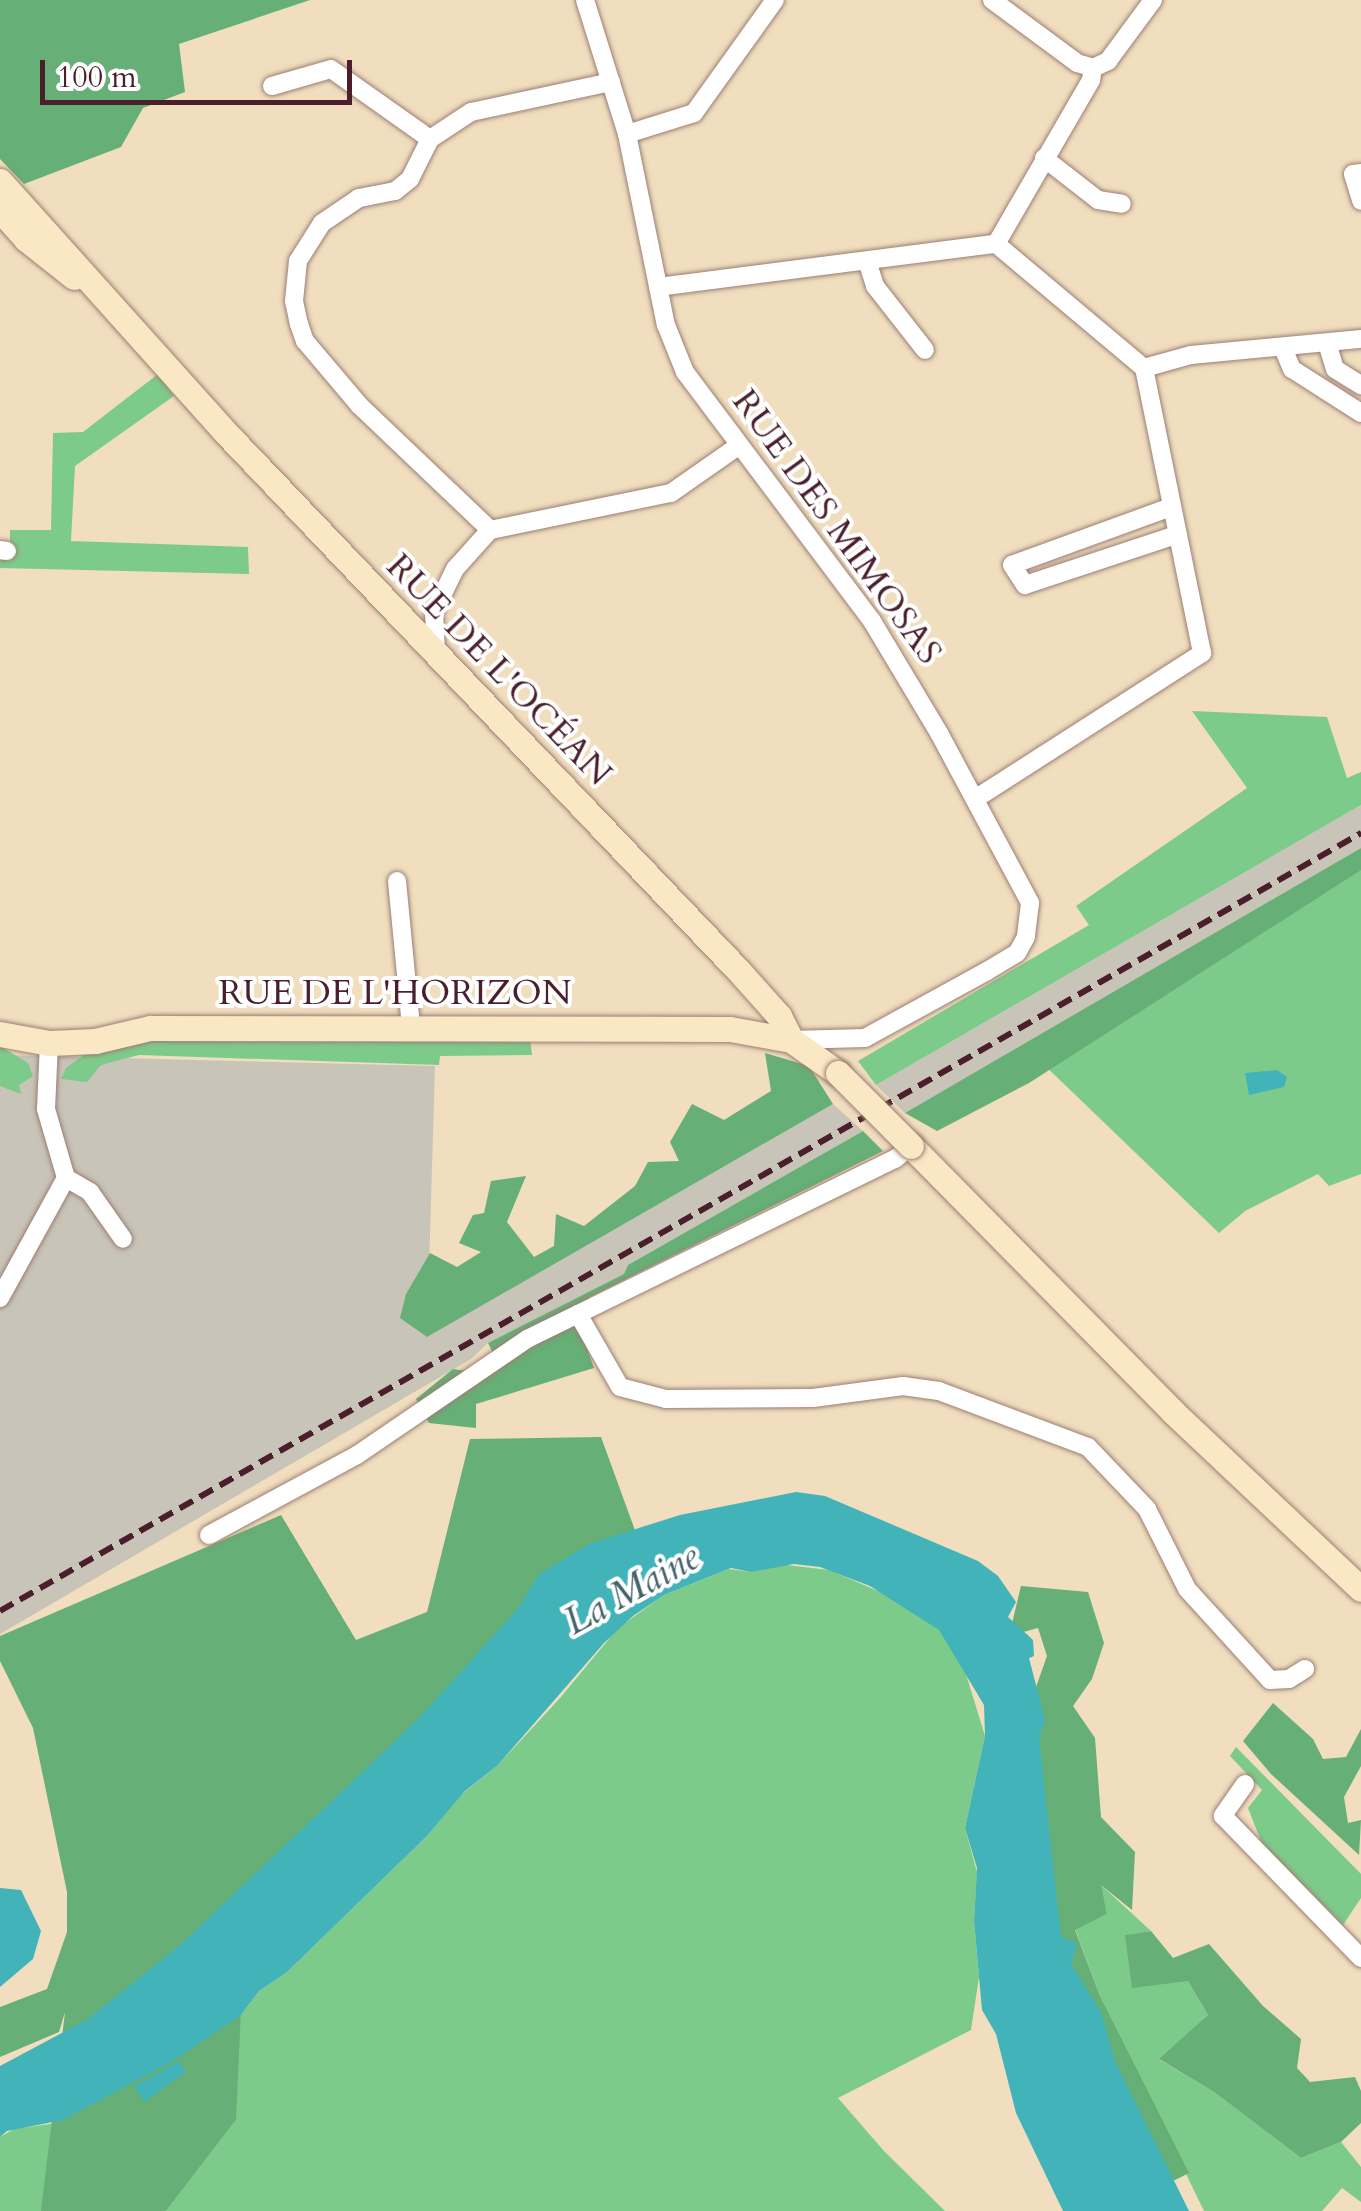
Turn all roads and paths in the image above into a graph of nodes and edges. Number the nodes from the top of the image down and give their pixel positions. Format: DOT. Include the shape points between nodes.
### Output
graph roads {
  1 [pos="585,0"];
  2 [pos="775,0"];
  3 [pos="992,0"];
  4 [pos="1153,0"];
  5 [pos="1093,68"];
  6 [pos="611,82"];
  7 [pos="272,86"];
  8 [pos="627,134"];
  9 [pos="430,139"];
  10 [pos="1044,158"];
  11 [pos="1361,174"];
  12 [pos="0,180"];
  13 [pos="1361,201"];
  14 [pos="1122,204"];
  15 [pos="0,210"];
  16 [pos="996,244"];
  17 [pos="868,261"];
  18 [pos="658,287"];
  19 [pos="113,308"];
  20 [pos="1361,339"];
  21 [pos="1328,343"];
  22 [pos="1283,348"];
  23 [pos="925,350"];
  24 [pos="1144,368"];
  25 [pos="1361,385"];
  26 [pos="1361,413"];
  27 [pos="738,446"];
  28 [pos="1172,508"];
  29 [pos="490,530"];
  30 [pos="1176,535"];
  31 [pos="436,654"];
  32 [pos="975,799"];
  33 [pos="398,881"];
  34 [pos="411,1028"];
  35 [pos="0,1034"];
  36 [pos="792,1040"];
  37 [pos="48,1043"];
  38 [pos="911,1146"];
  39 [pos="66,1178"];
  40 [pos="122,1239"];
  41 [pos="0,1298"];
  42 [pos="578,1314"];
  43 [pos="209,1535"];
  44 [pos="1361,1589"];
  45 [pos="1305,1669"];
  46 [pos="1245,1784"];
  47 [pos="1361,1958"];
  1 -- 6 [label="street, RUE DES MIMOSAS"];
  2 -- 8 [label="street" via="694,113"];
  3 -- 5 [label="street"];
  4 -- 5 [label="street" via="1108,61"];
  5 -- 10 [label="street"];
  6 -- 8 [label="street, RUE DES MIMOSAS"];
  6 -- 9 [label="street" via="471,112"];
  7 -- 9 [label="street" via="332,69"];
  8 -- 18 [label="street, RUE DES MIMOSAS"];
  9 -- 29 [label="street" via="410,179 395,191 359,198 322,223 298,261 294,302 305,341 360,406"];
  10 -- 14 [label="street" via="1098,200"];
  10 -- 16 [label="street"];
  11 -- 13 [label="street" via="1353,174"];
  12 -- 19 [label="main road, RUE DE L'OCÉAN"];
  15 -- 19 [label="main road, RUE DE L'OCÉAN"];
  16 -- 17 [label="street"];
  16 -- 24 [label="street"];
  17 -- 18 [label="street"];
  17 -- 23 [label="street" via="876,286"];
  18 -- 27 [label="street, RUE DES MIMOSAS" via="685,372"];
  19 -- 31 [label="main road, RUE DE L'OCÉAN"];
  20 -- 21 [label="street"];
  21 -- 22 [label="street"];
  21 -- 25 [label="street" via="1335,368"];
  22 -- 24 [label="street" via="1191,355"];
  22 -- 26 [label="street" via="1292,369"];
  24 -- 28 [label="street"];
  27 -- 29 [label="street" via="671,493"];
  27 -- 32 [label="street, RUE DES MIMOSAS" via="872,621"];
  28 -- 30 [label="street"];
  28 -- 30 [label="street" via="1012,566 1025,586"];
  29 -- 31 [label="street" via="455,569 434,612"];
  30 -- 32 [label="street" via="1202,653"];
  31 -- 36 [label="main road, RUE DE L'OCÉAN" via="738,970"];
  32 -- 36 [label="street, RUE DES MIMOSAS" via="1030,902 1017,953 865,1038"];
  33 -- 34 [label="street"];
  34 -- 36 [label="main road, RUE DE L'HORIZON" via="730,1029"];
  34 -- 37 [label="main road, RUE DE L'HORIZON" via="150,1028 96,1042"];
  35 -- 37 [label="main road, RUE DE L'HORIZON"];
  36 -- 38 [label="main road, RUE DE L'OCÉAN, bridge" via="838,1072"];
  37 -- 39 [label="street" via="46,1108"];
  38 -- 42 [label="street"];
  38 -- 44 [label="main road, RUE DE L'OCÉAN" via="1173,1412"];
  39 -- 40 [label="street" via="90,1192"];
  39 -- 41 [label="street"];
  42 -- 43 [label="street" via="527,1339 357,1455"];
  42 -- 45 [label="street" via="620,1387 666,1400 813,1398 903,1386 939,1391 1088,1448 1147,1509 1187,1588 1270,1680"];
  46 -- 47 [label="street" via="1223,1816"];
}
